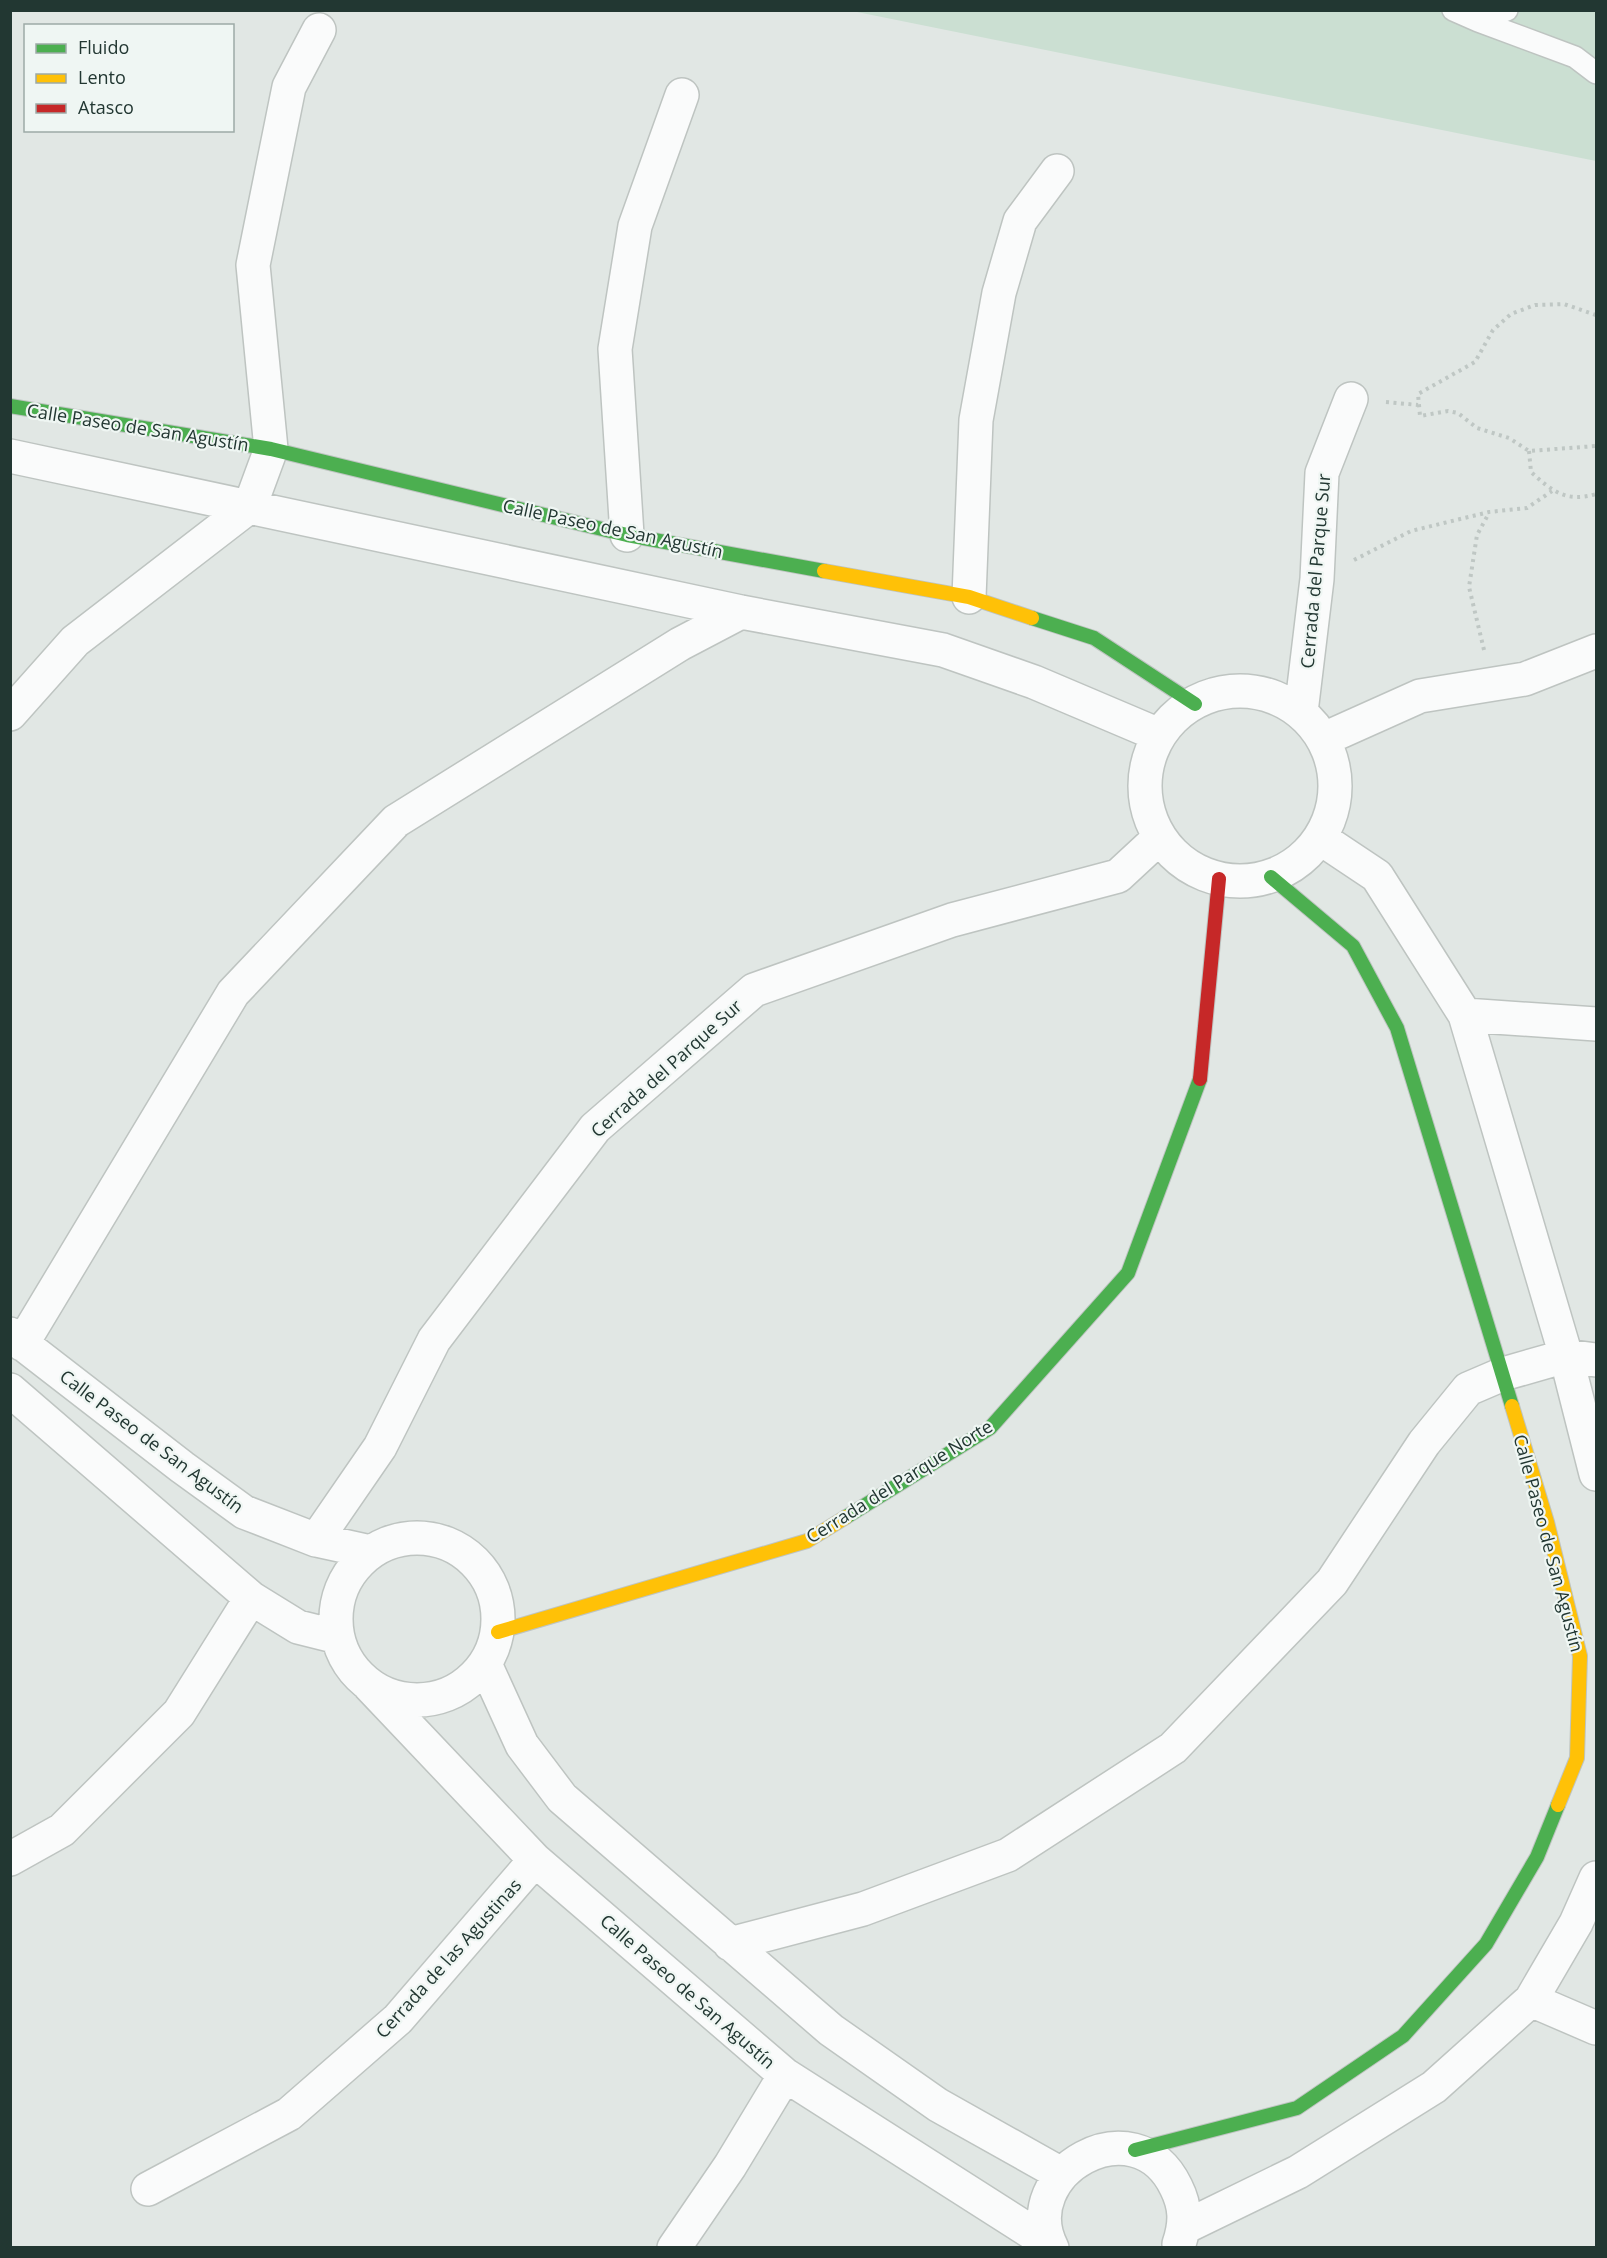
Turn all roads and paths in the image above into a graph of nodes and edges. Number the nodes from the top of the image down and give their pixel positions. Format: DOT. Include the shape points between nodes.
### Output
graph roads {
  1 [pos="1453,10"];
  2 [pos="1507,10"];
  3 [pos="1478,21"];
  4 [pos="319,30"];
  5 [pos="1596,73"];
  6 [pos="682,95"];
  7 [pos="1057,171"];
  8 [pos="1596,315"];
  9 [pos="1352,399"];
  10 [pos="10,406"];
  11 [pos="1596,446"];
  12 [pos="271,450"];
  13 [pos="1529,451"];
  14 [pos="10,456"];
  15 [pos="1552,491"];
  16 [pos="1596,494"];
  17 [pos="250,506"];
  18 [pos="1489,512"];
  19 [pos="627,535"];
  20 [pos="1317,579"];
  21 [pos="969,597"];
  22 [pos="741,612"];
  23 [pos="1596,651"];
  24 [pos="1485,686"];
  25 [pos="1195,704"];
  26 [pos="1301,712"];
  27 [pos="10,714"];
  28 [pos="1159,735"];
  29 [pos="1324,739"];
  30 [pos="1159,838"];
  31 [pos="1320,838"];
  32 [pos="1271,877"];
  33 [pos="1219,879"];
  34 [pos="1465,1015"];
  35 [pos="1596,1024"];
  36 [pos="16,1339"];
  37 [pos="1581,1358"];
  38 [pos="1503,1374"];
  39 [pos="10,1390"];
  40 [pos="1596,1474"];
  41 [pos="316,1540"];
  42 [pos="371,1552"];
  43 [pos="251,1598"];
  44 [pos="498,1632"];
  45 [pos="338,1637"];
  46 [pos="485,1664"];
  47 [pos="369,1685"];
  48 [pos="10,1859"];
  49 [pos="535,1860"];
  50 [pos="1596,1878"];
  51 [pos="730,1944"];
  52 [pos="1531,2000"];
  53 [pos="1596,2028"];
  54 [pos="785,2075"];
  55 [pos="1135,2150"];
  56 [pos="1061,2174"];
  57 [pos="148,2189"];
  58 [pos="1181,2237"];
  59 [pos="1051,2246"];
  60 [pos="674,2247"];
  1 -- 3 [label="lane"];
  2 -- 3 [label="lane"];
  3 -- 5 [label="lane" via="1575,57"];
  4 -- 12 [label="street" via="289,87 253,265"];
  6 -- 19 [label="street" via="634,226 615,349"];
  7 -- 21 [label="street" via="1020,221 999,293 976,420"];
  8 -- 13 [label="path" via="1564,304 1535,305 1510,314 1493,330 1475,362 1418,394 1420,416 1458,413 1477,428 1509,438"];
  9 -- 20 [label="street, Cerrada del Parque Sur" via="1322,473"];
  10 -- 12 [label="street, Calle Paseo de San Agustín"];
  11 -- 13 [label="path"];
  12 -- 17 [label="street"];
  12 -- 19 [label="street, Calle Paseo de San Agustín"];
  13 -- 15 [label="path" via="1531,472"];
  14 -- 17 [label="street"];
  15 -- 16 [label="path" via="1580,499"];
  15 -- 18 [label="path" via="1527,508"];
  17 -- 22 [label="street"];
  17 -- 27 [label="street" via="75,641"];
  18 -- 20 [label="path" via="1411,531"];
  18 -- 24 [label="path" via="1477,535 1469,587 1483,641"];
  19 -- 21 [label="street, Calle Paseo de San Agustín"];
  20 -- 26 [label="street, Cerrada del Parque Sur"];
  21 -- 25 [label="street, Calle Paseo de San Agustín" via="1094,638"];
  22 -- 28 [label="street" via="943,650 1034,682"];
  22 -- 36 [label="street" via="680,644 396,821 233,993"];
  23 -- 24 [label="street" via="1525,679"];
  24 -- 29 [label="street" via="1420,696"];
  25 -- 26 [label="street" via="1220,692 1253,691 1271,695"];
  25 -- 28 [label="street" via="1181,711"];
  26 -- 29 [label="street"];
  28 -- 30 [label="street" via="1144,789"];
  29 -- 31 [label="street" via="1334,770 1333,805"];
  30 -- 33 [label="street" via="1181,861"];
  30 -- 41 [label="street, Cerrada del Parque Sur" via="1118,876 952,920 754,990 595,1128 434,1341 380,1447"];
  31 -- 32 [label="street" via="1301,860"];
  31 -- 34 [label="street" via="1377,876"];
  32 -- 33 [label="street" via="1251,881"];
  32 -- 38 [label="street, Calle Paseo de San Agustín" via="1353,946 1397,1028"];
  33 -- 44 [label="street, Cerrada del Parque Norte" via="1202,1075 1128,1273 990,1428 807,1541"];
  34 -- 35 [label="street"];
  34 -- 37 [label="street"];
  36 -- 41 [label="street, Calle Paseo de San Agustín" via="244,1512"];
  37 -- 38 [label="street"];
  37 -- 40 [label="street"];
  38 -- 51 [label="street" via="1468,1389 1424,1443 1332,1582 1173,1748 1008,1855 863,1909"];
  38 -- 55 [label="street, Calle Paseo de San Agustín" via="1581,1656 1577,1758 1537,1857 1486,1944 1403,2036 1297,2108"];
  39 -- 43 [label="street"];
  41 -- 42 [label="street, Calle Paseo de San Agustín"];
  42 -- 44 [label="street" via="396,1540 425,1538 448,1544 472,1558 489,1581 497,1604"];
  42 -- 45 [label="street" via="351,1572 339,1598"];
  43 -- 45 [label="street" via="298,1627"];
  43 -- 48 [label="street" via="179,1713 62,1830"];
  44 -- 46 [label="street"];
  45 -- 47 [label="street" via="349,1664"];
  46 -- 47 [label="street" via="465,1685 440,1698 395,1698"];
  46 -- 51 [label="street" via="522,1745 562,1798"];
  47 -- 49 [label="street, Calle Paseo de San Agustín"];
  49 -- 54 [label="street, Calle Paseo de San Agustín"];
  49 -- 57 [label="street, Cerrada de las Agustinas" via="398,2019 289,2114"];
  50 -- 52 [label="street" via="1576,1923"];
  51 -- 56 [label="street" via="831,2030 929,2099"];
  52 -- 53 [label="street"];
  52 -- 58 [label="street" via="1434,2087 1298,2172"];
  54 -- 59 [label="street, Calle Paseo de San Agustín"];
  54 -- 60 [label="street" via="730,2166"];
  55 -- 56 [label="street" via="1110,2148 1087,2154"];
  55 -- 58 [label="street" via="1151,2157 1169,2173 1184,2202"];
  56 -- 59 [label="street" via="1049,2195 1046,2211"];
}
